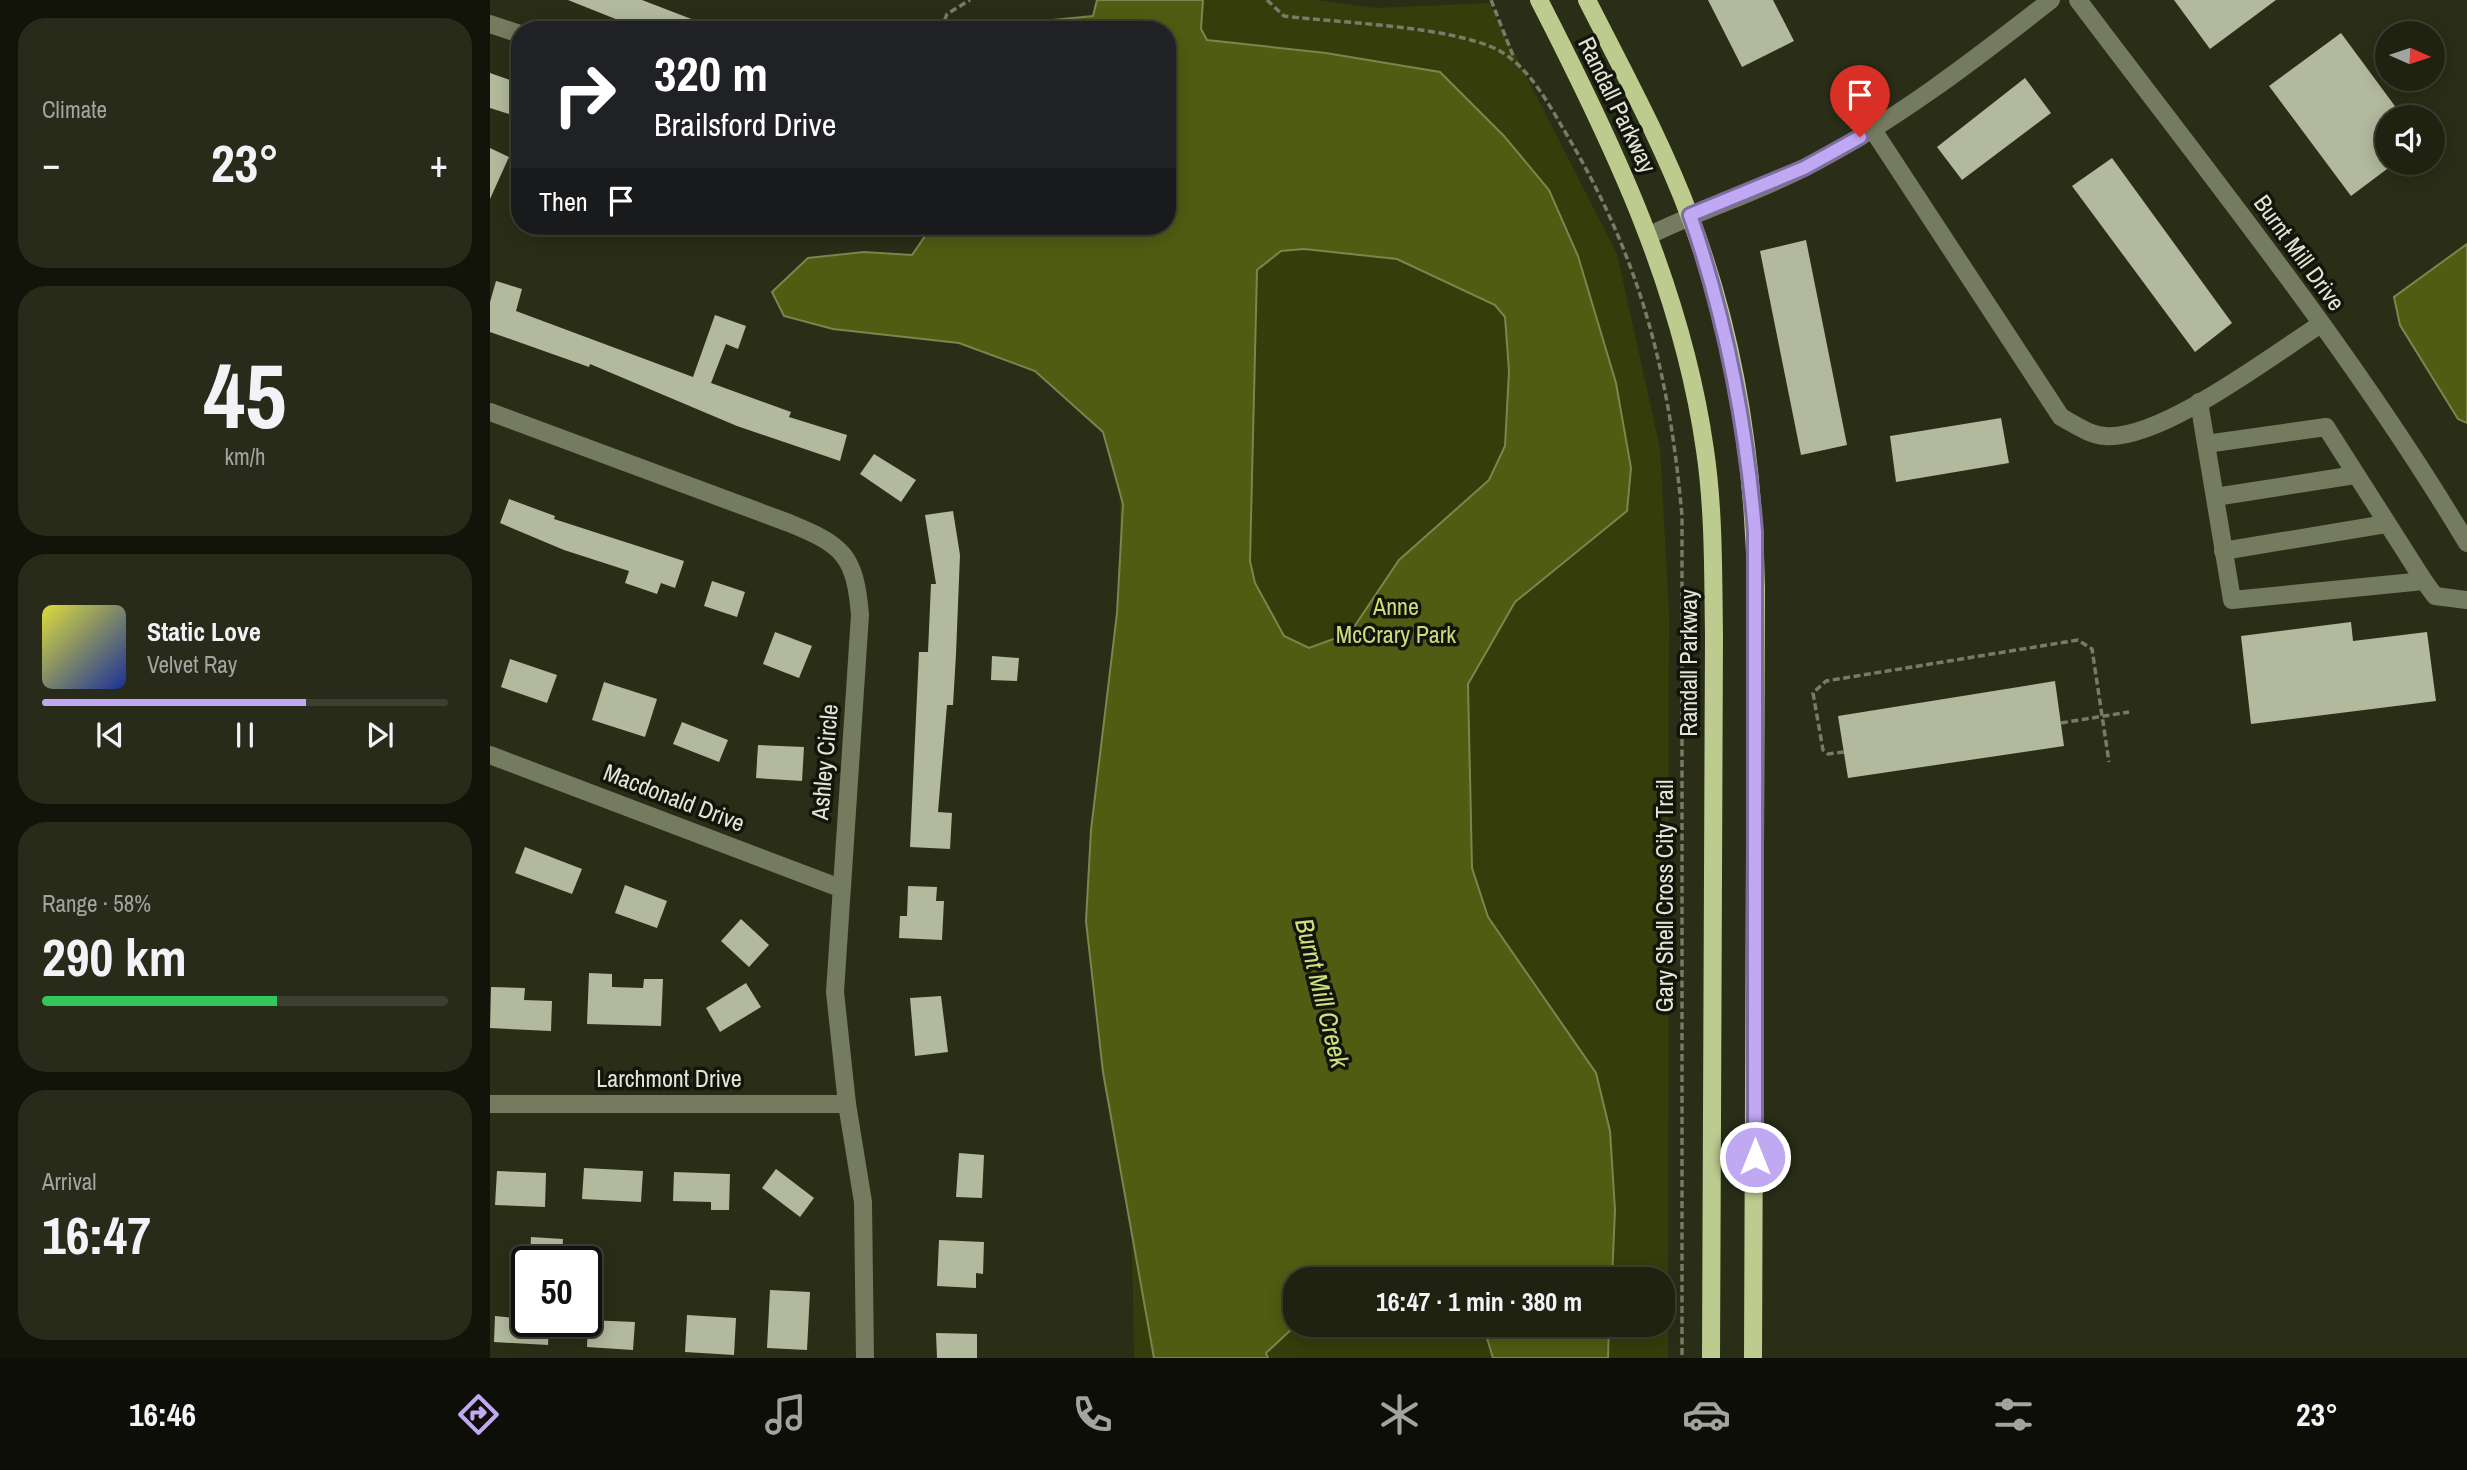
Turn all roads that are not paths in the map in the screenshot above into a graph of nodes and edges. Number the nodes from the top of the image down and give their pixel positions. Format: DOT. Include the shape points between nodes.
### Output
graph roads {
  1 [pos="1539,0"];
  2 [pos="1587,0"];
  3 [pos="2051,0"];
  4 [pos="2078,0"];
  5 [pos="490,24"];
  6 [pos="511,31"];
  7 [pos="1873,130"];
  8 [pos="1690,215"];
  9 [pos="1650,235"];
  10 [pos="2321,324"];
  11 [pos="2199,402"];
  12 [pos="490,412"];
  13 [pos="2206,444"];
  14 [pos="2354,475"];
  15 [pos="2215,496"];
  16 [pos="2386,524"];
  17 [pos="2467,543"];
  18 [pos="2224,551"];
  19 [pos="2424,581"];
  20 [pos="2467,600"];
  21 [pos="490,755"];
  22 [pos="840,888"];
  23 [pos="490,1104"];
  24 [pos="847,1104"];
  25 [pos="865,1358"];
  26 [pos="1711,1358"];
  27 [pos="1753,1358"];
  1 -- 9 [label="main road, Randall Parkway"];
  2 -- 8 [label="main road, Randall Parkway"];
  3 -- 7 [label="street"];
  4 -- 10 [label="street, Burnt Mill Drive"];
  5 -- 6 [label="street"];
  7 -- 8 [label="street" via="1804,168"];
  7 -- 11 [label="street" via="2061,416 2103,437 2135,434"];
  8 -- 9 [label="street"];
  8 -- 27 [label="main road, Randall Parkway" via="1730,354 1746,442 1755,532"];
  9 -- 26 [label="main road, Randall Parkway" via="1693,382 1712,516"];
  10 -- 11 [label="street"];
  10 -- 17 [label="street, Burnt Mill Drive" via="2424,471"];
  11 -- 13 [label="street"];
  12 -- 22 [label="street, Ashley Circle" via="789,523 827,540 851,563 860,615"];
  13 -- 14 [label="street" via="2326,427"];
  13 -- 15 [label="street"];
  14 -- 15 [label="street"];
  14 -- 16 [label="street"];
  15 -- 18 [label="street"];
  16 -- 18 [label="street"];
  16 -- 19 [label="street"];
  18 -- 19 [label="street" via="2232,600"];
  19 -- 20 [label="street" via="2435,596"];
  21 -- 22 [label="street, Macdonald Drive"];
  22 -- 24 [label="street, Ashley Circle" via="835,992"];
  23 -- 24 [label="street, Larchmont Drive"];
  24 -- 25 [label="street, Ashley Circle" via="863,1202"];
}
